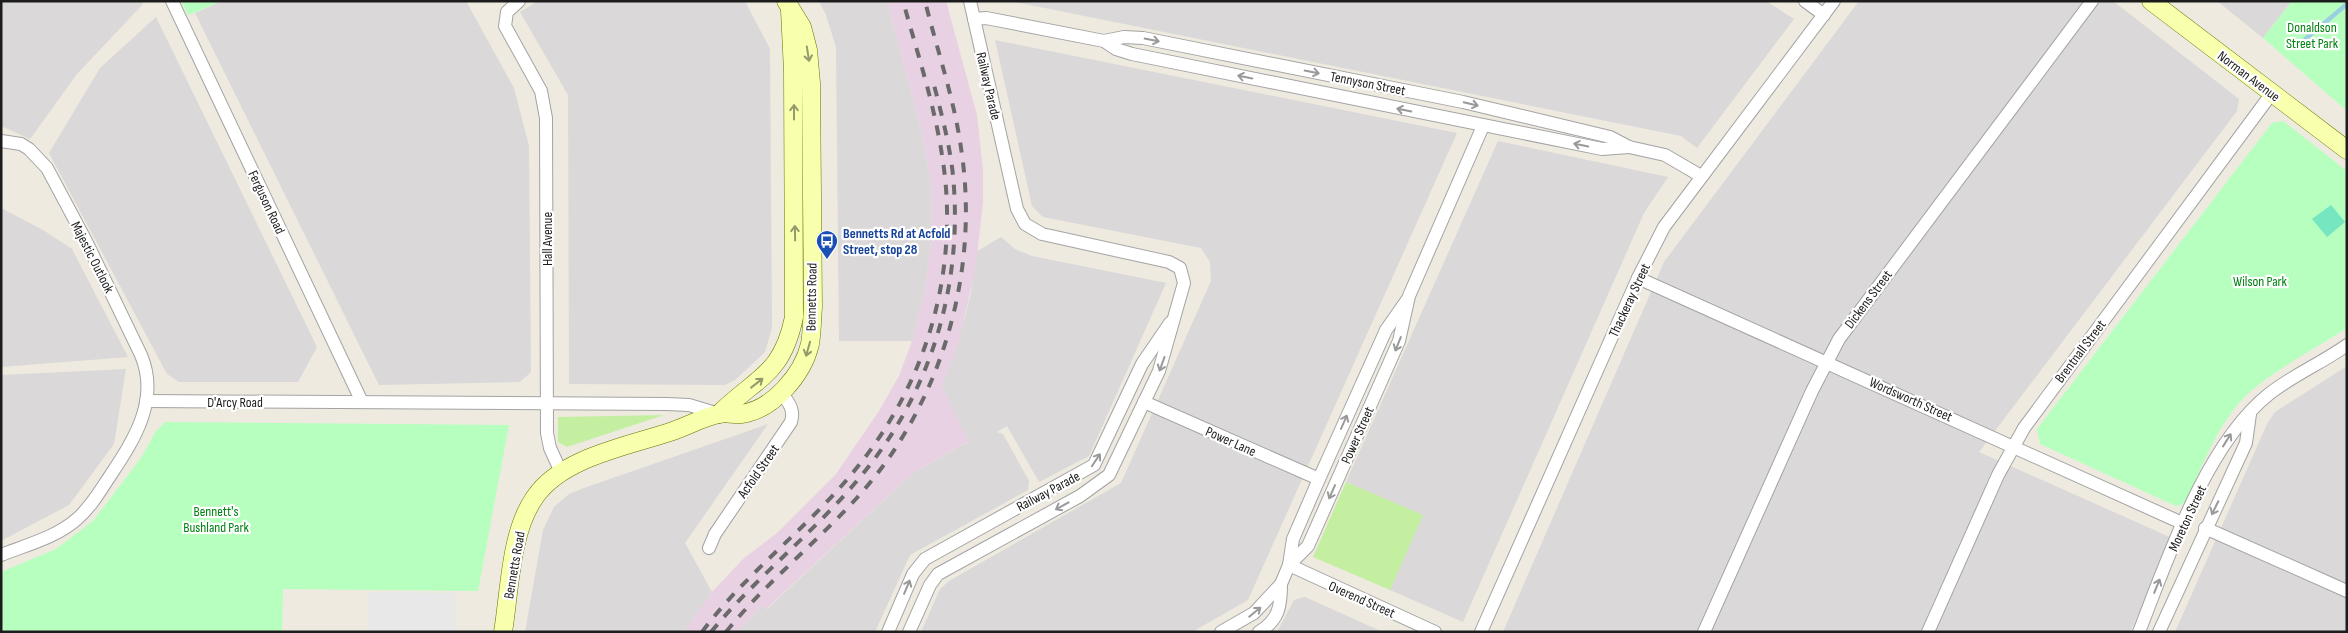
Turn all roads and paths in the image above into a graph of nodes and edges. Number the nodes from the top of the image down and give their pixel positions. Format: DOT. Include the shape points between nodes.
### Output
graph roads {
  1 [pos="172,1"];
  2 [pos="519,1"];
  3 [pos="970,1"];
  4 [pos="1805,1"];
  5 [pos="1834,1"];
  6 [pos="2092,1"];
  7 [pos="2151,1"];
  8 [pos="788,5"];
  9 [pos="1824,15"];
  10 [pos="974,19"];
  11 [pos="1104,41"];
  12 [pos="2272,93"];
  13 [pos="1483,126"];
  14 [pos="1,141"];
  15 [pos="1629,147"];
  16 [pos="2347,150"];
  17 [pos="794,160"];
  18 [pos="811,160"];
  19 [pos="1701,176"];
  20 [pos="1638,278"];
  21 [pos="1410,296"];
  22 [pos="1174,317"];
  23 [pos="2347,346"];
  24 [pos="1826,361"];
  25 [pos="781,392"];
  26 [pos="146,401"];
  27 [pos="362,402"];
  28 [pos="1144,402"];
  29 [pos="547,403"];
  30 [pos="719,414"];
  31 [pos="2250,414"];
  32 [pos="2013,446"];
  33 [pos="561,472"];
  34 [pos="1319,479"];
  35 [pos="2182,523"];
  36 [pos="2205,528"];
  37 [pos="709,548"];
  38 [pos="1,555"];
  39 [pos="1289,565"];
  40 [pos="1281,584"];
  41 [pos="2347,591"];
  42 [pos="503,632"];
  43 [pos="888,632"];
  44 [pos="909,632"];
  45 [pos="1222,632"];
  46 [pos="1258,632"];
  47 [pos="1435,632"];
  48 [pos="1481,632"];
  49 [pos="1704,632"];
  50 [pos="1928,632"];
  51 [pos="2139,632"];
  52 [pos="2159,632"];
  1 -- 27 [label="street, Ferguson Road"];
  2 -- 29 [label="street, Hall Avenue" via="505,15 506,29 536,81 545,104"];
  3 -- 10 [label="street, Railway Parade"];
  4 -- 9 [label="street"];
  5 -- 9 [label="street, Thackeray Street"];
  6 -- 24 [label="street, Dickens Street" via="1848,325"];
  7 -- 12 [label="main road, Norman Avenue"];
  17 -- 8 [label="main road, Bennetts Road, one-way"];
  8 -- 18 [label="main road, Bennetts Road, one-way" via="802,27 810,64"];
  9 -- 19 [label="street, Thackeray Street"];
  10 -- 11 [label="street, Tennyson Street" via="986,18"];
  10 -- 22 [label="street, Railway Parade" via="1022,220 1042,234 1151,256 1176,265 1184,282"];
  13 -- 11 [label="street, Tennyson Street, one-way" via="1132,54"];
  11 -- 15 [label="street, Tennyson Street, one-way" via="1134,37 1464,102 1610,137"];
  12 -- 16 [label="main road, Norman Avenue"];
  12 -- 32 [label="street, Brentnall Street" via="2034,413"];
  15 -- 13 [label="street, Tennyson Street, one-way" via="1602,149"];
  13 -- 21 [label="street, Power Street"];
  14 -- 26 [label="street, Majestic Outlook" via="21,144 47,168 141,355 148,377"];
  15 -- 19 [label="street, Tennyson Street" via="1665,155"];
  17 -- 18 [label="main road"];
  30 -- 17 [label="main road, Bennetts Road, one-way" via="736,397 765,377 781,356 792,329 795,306"];
  18 -- 25 [label="main road, Bennetts Road, one-way" via="812,332 805,359"];
  19 -- 20 [label="street, Thackeray Street" via="1664,227"];
  20 -- 24 [label="street, Wordsworth Street"];
  20 -- 48 [label="street, Thackeray Street"];
  34 -- 21 [label="street, Power Street, one-way" via="1386,330"];
  21 -- 39 [label="street, Power Street, one-way" via="1399,341 1316,528 1306,549"];
  22 -- 28 [label="street, Railway Parade, one-way" via="1163,362"];
  43 -- 22 [label="street, Railway Parade, one-way" via="913,574 925,559 1094,465 1142,364"];
  23 -- 31 [label="street, Moreton Street" via="2269,394"];
  24 -- 32 [label="street, Wordsworth Street"];
  24 -- 49 [label="street, Dickens Street"];
  25 -- 30 [label="main road, Bennetts Road" via="742,414"];
  25 -- 37 [label="street, Acfold Street" via="792,410 791,422 715,534"];
  26 -- 27 [label="street, D'Arcy Road"];
  26 -- 38 [label="street" via="132,443 86,510 53,534"];
  27 -- 29 [label="street, D'Arcy Road"];
  28 -- 34 [label="street, Power Lane"];
  28 -- 44 [label="street, Railway Parade, one-way" via="1105,479 938,574"];
  29 -- 30 [label="street, Bennetts Road" via="680,404"];
  29 -- 33 [label="street, Hall Avenue" via="548,440"];
  30 -- 33 [label="main road, Bennetts Road" via="602,454"];
  35 -- 31 [label="street, Moreton Street, one-way" via="2229,436"];
  31 -- 36 [label="street, Moreton Street, one-way" via="2246,443"];
  32 -- 35 [label="street, Wordsworth Street"];
  32 -- 50 [label="street, Brentnall Street"];
  33 -- 42 [label="main road, Bennetts Road" via="541,489 523,519"];
  34 -- 39 [label="street, Power Street" via="1293,539"];
  51 -- 35 [label="street, Moreton Street, one-way"];
  36 -- 41 [label="street"];
  36 -- 52 [label="street, Moreton Street"];
  39 -- 40 [label="street, Power Street"];
  39 -- 47 [label="street, Overend Street"];
  45 -- 40 [label="street, Power Street, one-way" via="1254,613"];
  40 -- 46 [label="street, Power Street" via="1280,610 1271,624"];
}
